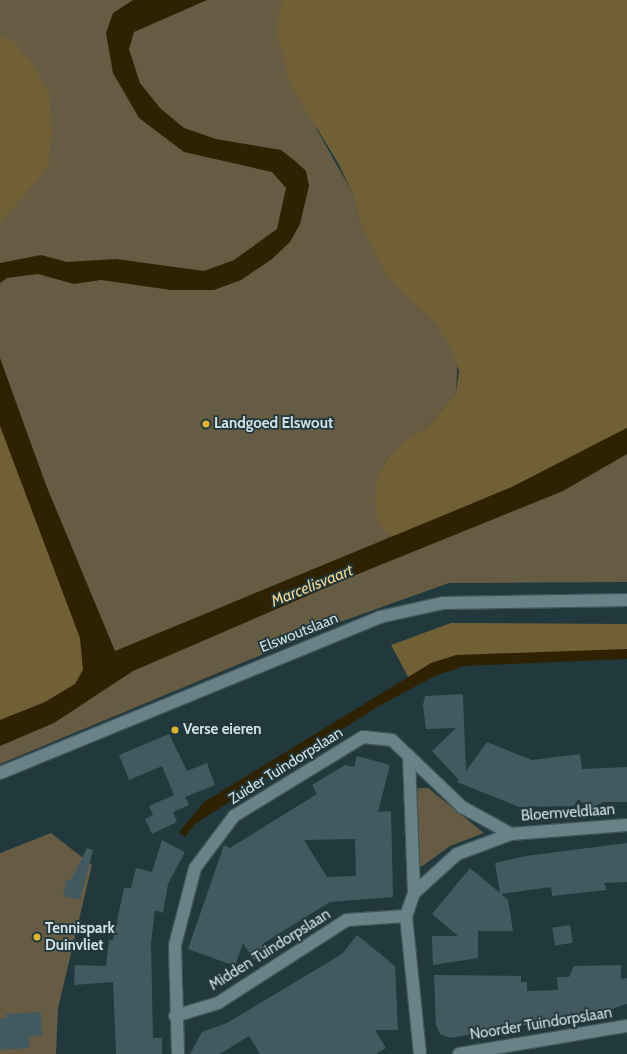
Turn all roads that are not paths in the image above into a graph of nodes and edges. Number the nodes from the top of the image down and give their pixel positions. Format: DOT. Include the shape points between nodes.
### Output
graph roads {
  1 [pos="627,600"];
  2 [pos="409,756"];
  3 [pos="0,773"];
  4 [pos="627,825"];
  5 [pos="511,834"];
  6 [pos="414,893"];
  7 [pos="406,916"];
  8 [pos="175,1016"];
  9 [pos="627,1026"];
  10 [pos="178,1054"];
  11 [pos="421,1054"];
  12 [pos="459,1054"];
  1 -- 3 [label="street, Elswoutslaan" via="443,603 380,617"];
  2 -- 5 [label="street, Bloemveldlaan" via="462,807"];
  2 -- 6 [label="street"];
  2 -- 8 [label="street, Zuider Tuindorpslaan" via="392,740 363,737 234,816 195,868 175,946"];
  4 -- 5 [label="street, Bloemveldlaan"];
  5 -- 6 [label="street, Bloemveldlaan" via="457,854"];
  6 -- 7 [label="street"];
  7 -- 8 [label="street, Midden Tuindorpslaan" via="347,920 218,1003"];
  7 -- 11 [label="street"];
  8 -- 10 [label="street, Zuider Tuindorpslaan"];
  9 -- 12 [label="street, Noorder Tuindorpslaan"];
}
